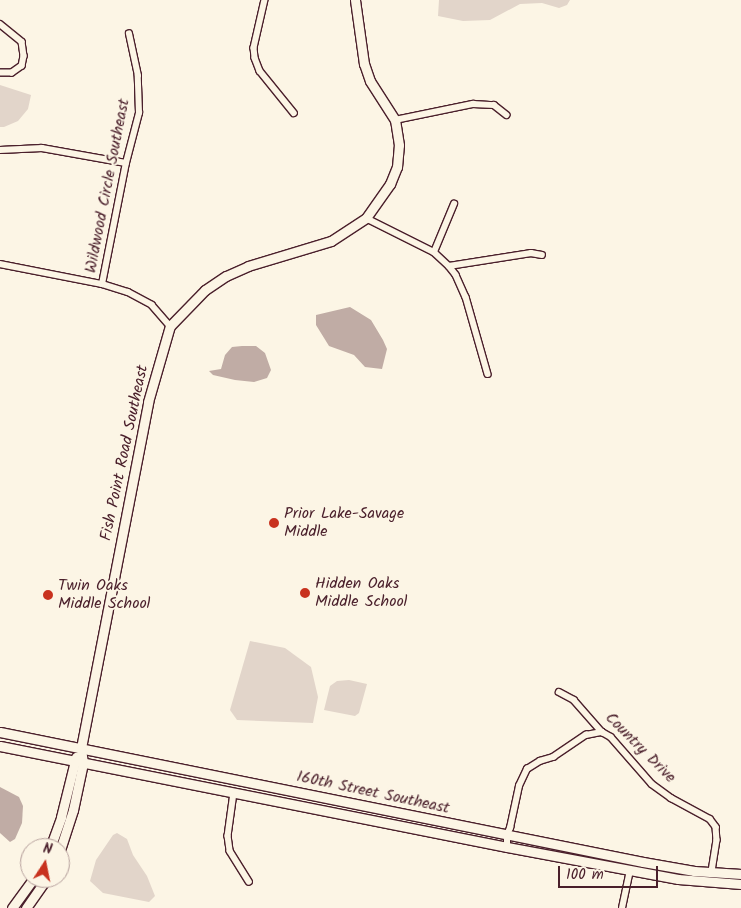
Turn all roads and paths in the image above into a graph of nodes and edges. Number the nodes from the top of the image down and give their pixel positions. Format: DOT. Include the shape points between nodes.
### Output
graph roads {
  1 [pos="265,0"];
  2 [pos="355,0"];
  3 [pos="0,24"];
  4 [pos="129,34"];
  5 [pos="0,73"];
  6 [pos="294,112"];
  7 [pos="507,114"];
  8 [pos="395,120"];
  9 [pos="0,150"];
  10 [pos="126,163"];
  11 [pos="454,204"];
  12 [pos="366,218"];
  13 [pos="434,252"];
  14 [pos="542,255"];
  15 [pos="0,264"];
  16 [pos="449,266"];
  17 [pos="102,284"];
  18 [pos="170,326"];
  19 [pos="488,374"];
  20 [pos="559,692"];
  21 [pos="0,732"];
  22 [pos="602,732"];
  23 [pos="0,746"];
  24 [pos="81,748"];
  25 [pos="73,761"];
  26 [pos="83,763"];
  27 [pos="234,793"];
  28 [pos="507,835"];
  29 [pos="54,838"];
  30 [pos="64,838"];
  31 [pos="507,848"];
  32 [pos="630,870"];
  33 [pos="712,873"];
  34 [pos="741,874"];
  35 [pos="249,882"];
  36 [pos="741,884"];
  37 [pos="27,888"];
  38 [pos="40,888"];
  39 [pos="12,908"];
  40 [pos="26,908"];
  41 [pos="622,908"];
  1 -- 6 [label="street" via="254,48 255,58 260,71"];
  2 -- 8 [label="street, Fish Point Road Southeast" via="364,64 370,81"];
  3 -- 5 [label="street" via="22,42 24,56 22,66 12,73"];
  4 -- 10 [label="street, Wildwood Circle Southeast" via="140,99 137,128"];
  7 -- 8 [label="street" via="494,105 473,104"];
  8 -- 12 [label="street, Fish Point Road Southeast" via="399,145 397,167 390,184"];
  9 -- 10 [label="street" via="60,150"];
  10 -- 17 [label="street, Wildwood Circle Southeast"];
  11 -- 13 [label="street"];
  12 -- 13 [label="street"];
  12 -- 18 [label="street, Fish Point Road Southeast" via="331,241 248,266 226,276 205,290"];
  13 -- 16 [label="street"];
  14 -- 16 [label="street" via="531,253"];
  15 -- 17 [label="street"];
  16 -- 19 [label="street" via="466,297"];
  17 -- 18 [label="street" via="128,292 152,305"];
  18 -- 24 [label="street, Fish Point Road Southeast" via="148,402"];
  20 -- 22 [label="street, Country Drive" via="574,700"];
  21 -- 24 [label="street, 160th Street Southeast"];
  22 -- 28 [label="street" via="586,735 553,758 527,769 519,786"];
  22 -- 33 [label="street, Country Drive" via="611,737 652,784 710,819 716,827 717,840"];
  23 -- 25 [label="street, 160th Street Southeast"];
  24 -- 25 [label="street"];
  24 -- 26 [label="street"];
  24 -- 28 [label="street, 160th Street Southeast"];
  25 -- 26 [label="street, 160th Street Southeast"];
  25 -- 29 [label="street"];
  26 -- 27 [label="street, 160th Street Southeast"];
  26 -- 30 [label="street"];
  27 -- 31 [label="street, 160th Street Southeast"];
  27 -- 35 [label="street" via="228,836 230,851"];
  28 -- 31 [label="street"];
  28 -- 33 [label="street, 160th Street Southeast"];
  31 -- 32 [label="street, 160th Street Southeast"];
  32 -- 36 [label="street, 160th Street Southeast" via="678,879"];
  32 -- 41 [label="street"];
  33 -- 34 [label="street, 160th Street Southeast"];
  37 -- 39 [label="street"];
  38 -- 40 [label="street"];
}
